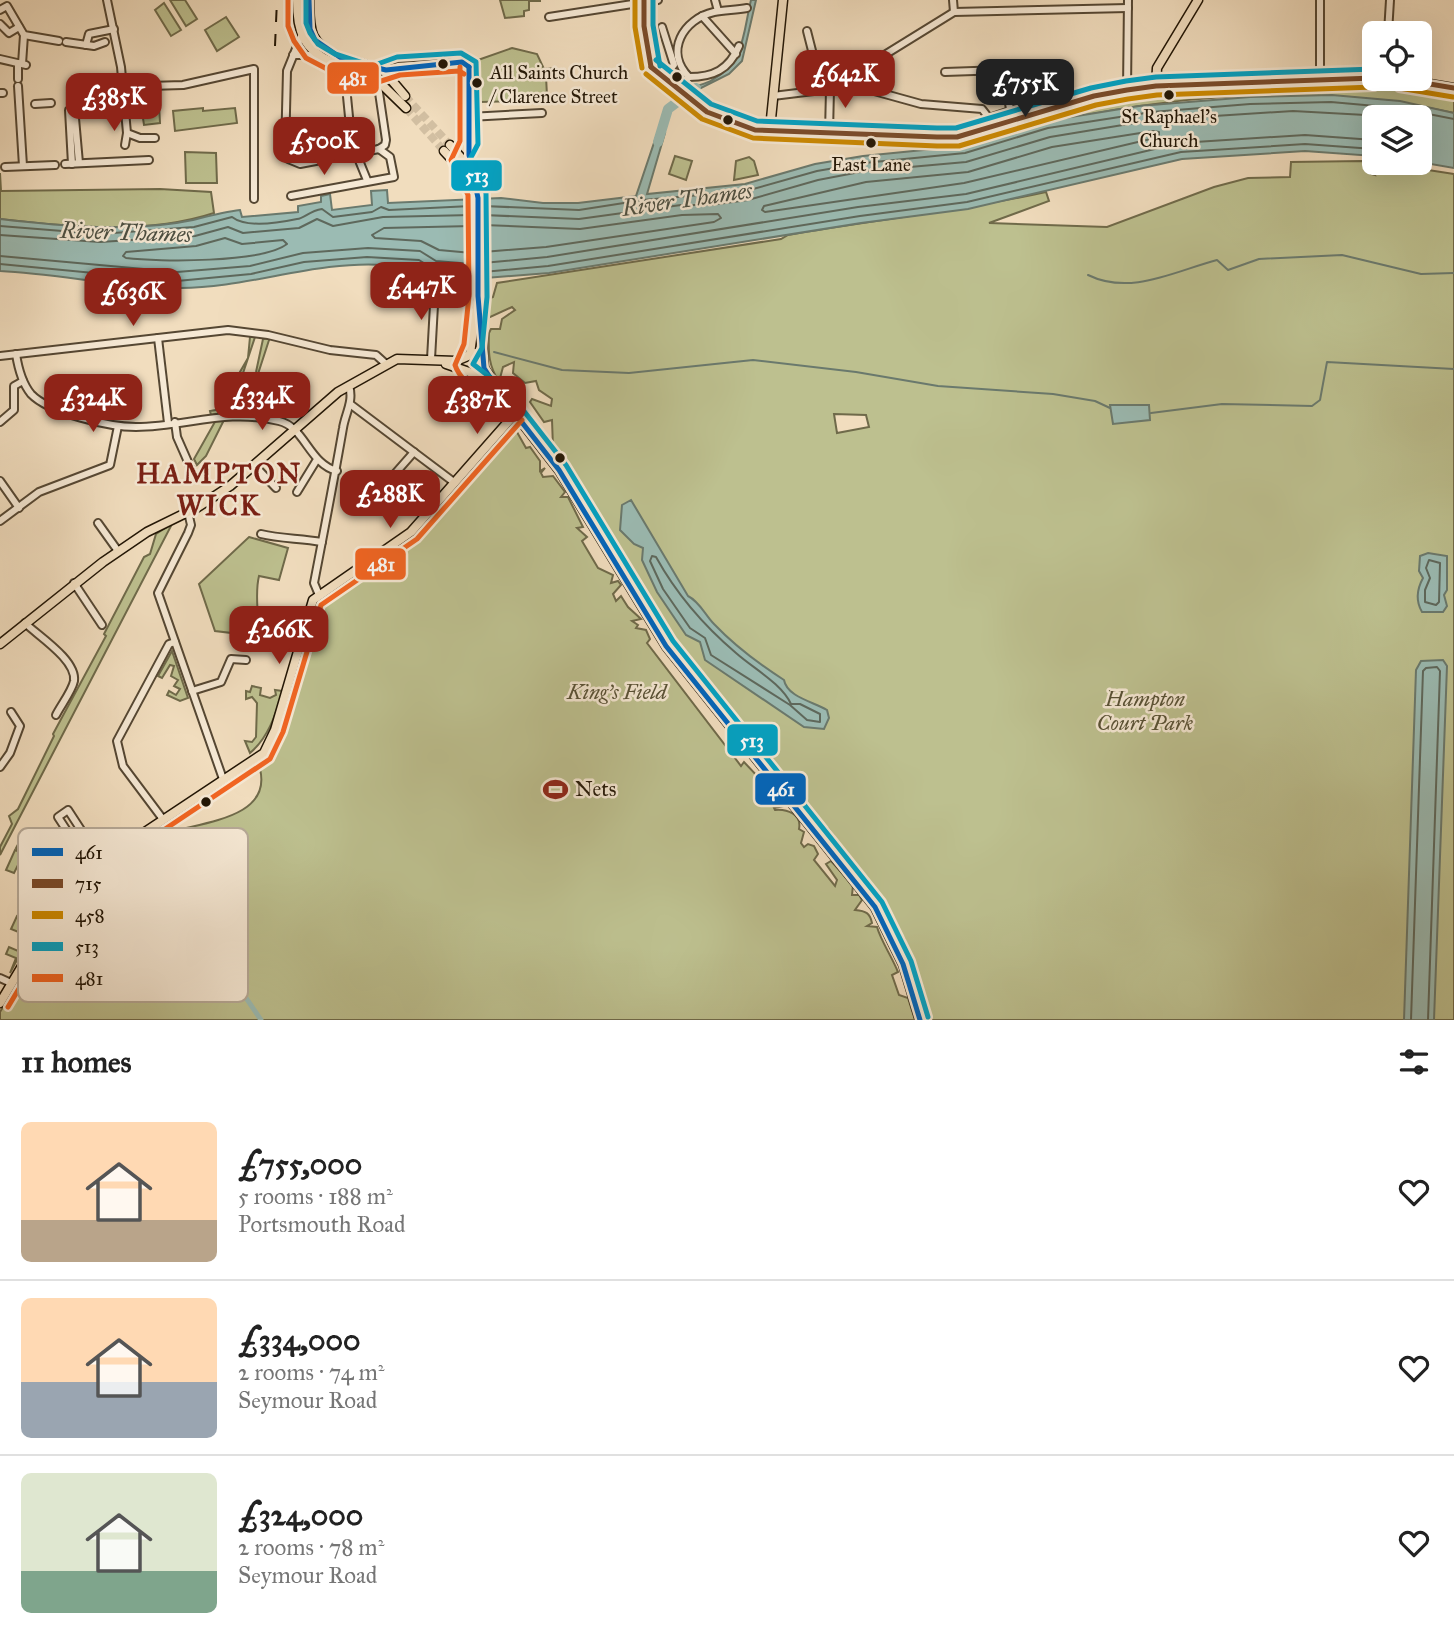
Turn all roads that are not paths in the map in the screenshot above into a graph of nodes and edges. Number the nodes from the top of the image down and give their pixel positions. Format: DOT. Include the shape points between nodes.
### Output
graph roads {
  1 [pos="107,0"];
  2 [pos="297,0"];
  3 [pos="307,0"];
  4 [pos="658,0"];
  5 [pos="715,0"];
  6 [pos="783,0"];
  7 [pos="953,0"];
  8 [pos="1128,0"];
  9 [pos="1198,0"];
  10 [pos="1320,0"];
  11 [pos="1390,0"];
  12 [pos="644,2"];
  13 [pos="747,8"];
  14 [pos="1128,8"];
  15 [pos="0,10"];
  16 [pos="718,11"];
  17 [pos="954,12"];
  18 [pos="702,16"];
  19 [pos="549,17"];
  20 [pos="1389,21"];
  21 [pos="0,24"];
  22 [pos="19,27"];
  23 [pos="663,27"];
  24 [pos="114,29"];
  25 [pos="807,31"];
  26 [pos="24,35"];
  27 [pos="302,37"];
  28 [pos="105,42"];
  29 [pos="86,45"];
  30 [pos="739,46"];
  31 [pos="736,54"];
  32 [pos="293,55"];
  33 [pos="0,59"];
  34 [pos="878,59"];
  35 [pos="336,63"];
  36 [pos="22,64"];
  37 [pos="383,70"];
  38 [pos="861,71"];
  39 [pos="945,72"];
  40 [pos="664,75"];
  41 [pos="372,76"];
  42 [pos="689,77"];
  43 [pos="850,78"];
  44 [pos="1362,78"];
  45 [pos="1320,79"];
  46 [pos="123,83"];
  47 [pos="1432,84"];
  48 [pos="18,86"];
  49 [pos="1156,86"];
  50 [pos="1454,88"];
  51 [pos="680,89"];
  52 [pos="830,89"];
  53 [pos="393,90"];
  54 [pos="822,90"];
  55 [pos="1127,90"];
  56 [pos="4,93"];
  57 [pos="102,96"];
  58 [pos="405,96"];
  59 [pos="773,96"];
  60 [pos="51,103"];
  61 [pos="19,105"];
  62 [pos="379,106"];
  63 [pos="406,108"];
  64 [pos="1054,108"];
  65 [pos="1010,109"];
  66 [pos="116,112"];
  67 [pos="538,113"];
  68 [pos="469,117"];
  69 [pos="989,122"];
  70 [pos="772,128"];
  71 [pos="829,133"];
  72 [pos="127,134"];
  73 [pos="351,137"];
  74 [pos="155,138"];
  75 [pos="469,146"];
  76 [pos="379,149"];
  77 [pos="356,153"];
  78 [pos="461,157"];
  79 [pos="149,160"];
  80 [pos="126,161"];
  81 [pos="72,164"];
  82 [pos="55,165"];
  83 [pos="23,166"];
  84 [pos="5,167"];
  85 [pos="469,172"];
  86 [pos="367,180"];
  87 [pos="291,196"];
  88 [pos="254,199"];
  89 [pos="435,287"];
  90 [pos="478,316"];
  91 [pos="158,338"];
  92 [pos="16,354"];
  93 [pos="0,356"];
  94 [pos="467,356"];
  95 [pos="434,360"];
  96 [pos="482,361"];
  97 [pos="386,364"];
  98 [pos="469,372"];
  99 [pos="23,381"];
  100 [pos="349,386"];
  101 [pos="503,398"];
  102 [pos="350,404"];
  103 [pos="515,414"];
  104 [pos="0,422"];
  105 [pos="171,423"];
  106 [pos="118,426"];
  107 [pos="293,430"];
  108 [pos="414,452"];
  109 [pos="316,461"];
  110 [pos="255,466"];
  111 [pos="192,471"];
  112 [pos="337,471"];
  113 [pos="376,478"];
  114 [pos="0,481"];
  115 [pos="455,483"];
  116 [pos="276,488"];
  117 [pos="297,492"];
  118 [pos="19,508"];
  119 [pos="188,512"];
  120 [pos="0,521"];
  121 [pos="98,523"];
  122 [pos="261,534"];
  123 [pos="322,542"];
  124 [pos="118,551"];
  125 [pos="74,583"];
  126 [pos="319,595"];
  127 [pos="25,623"];
  128 [pos="102,625"];
  129 [pos="175,642"];
  130 [pos="0,644"];
  131 [pos="241,662"];
  132 [pos="192,691"];
  133 [pos="10,712"];
  134 [pos="56,715"];
  135 [pos="0,766"];
  136 [pos="223,779"];
  137 [pos="162,818"];
  138 [pos="65,828"];
  139 [pos="80,828"];
  140 [pos="147,828"];
  141 [pos="18,972"];
  142 [pos="0,978"];
  143 [pos="11,983"];
  144 [pos="0,1003"];
  145 [pos="920,1020"];
  1 -- 24 [label="street"];
  2 -- 27 [label="main road"];
  3 -- 27 [label="street"];
  3 -- 35 [label="main road" via="311,35"];
  4 -- 12 [label="street"];
  5 -- 16 [label="street"];
  6 -- 59 [label="main road"];
  7 -- 17 [label="street"];
  8 -- 14 [label="street"];
  9 -- 49 [label="main road" via="1157,68"];
  10 -- 45 [label="street"];
  11 -- 20 [label="street"];
  12 -- 19 [label="street"];
  12 -- 40 [label="street" via="651,67"];
  13 -- 16 [label="street"];
  14 -- 17 [label="street"];
  14 -- 55 [label="street"];
  15 -- 22 [label="street" via="7,6"];
  16 -- 18 [label="street"];
  17 -- 34 [label="street"];
  18 -- 31 [label="street"];
  18 -- 42 [label="street" via="684,31 676,47 679,66"];
  21 -- 22 [label="street" via="9,33"];
  22 -- 26 [label="street"];
  23 -- 40 [label="street" via="674,65"];
  24 -- 29 [label="street" via="89,34"];
  24 -- 46 [label="street"];
  25 -- 54 [label="street"];
  26 -- 29 [label="street"];
  26 -- 36 [label="street"];
  27 -- 32 [label="street"];
  27 -- 35 [label="main road" via="312,51"];
  28 -- 29 [label="street"];
  30 -- 31 [label="street"];
  31 -- 42 [label="street" via="713,76"];
  32 -- 35 [label="street"];
  32 -- 77 [label="street" via="286,81 288,159 300,164"];
  33 -- 36 [label="street"];
  35 -- 37 [label="main road"];
  35 -- 41 [label="main road"];
  35 -- 73 [label="street"];
  36 -- 48 [label="street"];
  37 -- 41 [label="street"];
  37 -- 53 [label="main road"];
  37 -- 68 [label="street" via="462,62 469,67"];
  38 -- 43 [label="street"];
  39 -- 65 [label="street" via="1003,70"];
  40 -- 51 [label="street"];
  41 -- 53 [label="main road"];
  41 -- 62 [label="street"];
  42 -- 51 [label="street"];
  43 -- 52 [label="street"];
  43 -- 69 [label="street" via="856,86 921,104 982,109"];
  44 -- 45 [label="main road"];
  45 -- 49 [label="main road"];
  46 -- 66 [label="street"];
  46 -- 88 [label="street" via="183,85 254,69"];
  47 -- 50 [label="main road"];
  48 -- 56 [label="street"];
  48 -- 61 [label="street"];
  49 -- 55 [label="main road"];
  51 -- 70 [label="street" via="707,112 732,124"];
  52 -- 54 [label="street"];
  52 -- 71 [label="street"];
  53 -- 58 [label="main road"];
  53 -- 62 [label="street"];
  53 -- 63 [label="main road"];
  54 -- 59 [label="street"];
  55 -- 64 [label="main road"];
  57 -- 66 [label="street" via="102,113"];
  59 -- 70 [label="main road"];
  60 -- 61 [label="street"];
  61 -- 83 [label="street"];
  62 -- 76 [label="street" via="386,140"];
  64 -- 65 [label="street" via="1052,97"];
  64 -- 69 [label="main road"];
  65 -- 69 [label="street"];
  66 -- 72 [label="street"];
  67 -- 68 [label="street"];
  68 -- 75 [label="street"];
  69 -- 71 [label="main road" via="957,137"];
  70 -- 71 [label="main road" via="783,133"];
  72 -- 74 [label="street"];
  72 -- 80 [label="street"];
  75 -- 78 [label="street"];
  75 -- 85 [label="street"];
  76 -- 77 [label="street"];
  76 -- 86 [label="street" via="390,157 394,173 389,178"];
  77 -- 86 [label="street"];
  78 -- 85 [label="main road"];
  78 -- 85 [label="main road" via="447,148"];
  79 -- 80 [label="street"];
  80 -- 81 [label="street"];
  81 -- 81 [label="street" via="74,107 69,110"];
  82 -- 83 [label="street"];
  83 -- 84 [label="street"];
  85 -- 90 [label="main road" via="476,186"];
  86 -- 87 [label="street"];
  89 -- 95 [label="street"];
  90 -- 94 [label="main road"];
  90 -- 96 [label="main road"];
  91 -- 92 [label="street"];
  91 -- 97 [label="street" via="251,332 330,351 378,355"];
  91 -- 105 [label="street"];
  92 -- 93 [label="street"];
  92 -- 99 [label="street"];
  94 -- 95 [label="main road" via="458,361"];
  94 -- 96 [label="main road"];
  94 -- 98 [label="main road"];
  95 -- 97 [label="main road" via="400,359"];
  95 -- 98 [label="main road"];
  96 -- 98 [label="main road" via="478,372"];
  96 -- 101 [label="main road"];
  97 -- 100 [label="main road"];
  98 -- 101 [label="main road"];
  99 -- 104 [label="street" via="14,386 15,411"];
  99 -- 106 [label="street" via="35,397 49,405"];
  100 -- 102 [label="street"];
  100 -- 107 [label="main road"];
  101 -- 103 [label="main road"];
  102 -- 108 [label="street"];
  102 -- 112 [label="street"];
  103 -- 115 [label="main road"];
  103 -- 145 [label="main road" via="559,470 667,646 875,907 903,964"];
  105 -- 106 [label="street"];
  105 -- 107 [label="street" via="240,416 282,422"];
  105 -- 111 [label="street"];
  106 -- 118 [label="street" via="110,465 39,492"];
  107 -- 109 [label="street"];
  107 -- 110 [label="main road"];
  108 -- 113 [label="street" via="384,485"];
  108 -- 115 [label="street"];
  109 -- 112 [label="street"];
  109 -- 117 [label="street"];
  110 -- 116 [label="street"];
  110 -- 119 [label="main road"];
  112 -- 123 [label="street"];
  114 -- 118 [label="street"];
  115 -- 126 [label="main road" via="411,532"];
  118 -- 120 [label="street"];
  119 -- 124 [label="main road"];
  119 -- 129 [label="street" via="191,525 158,593"];
  121 -- 124 [label="street"];
  122 -- 123 [label="street"];
  123 -- 126 [label="street" via="314,583"];
  124 -- 125 [label="main road"];
  125 -- 127 [label="main road"];
  125 -- 128 [label="street"];
  126 -- 136 [label="main road" via="309,610 271,742 256,759"];
  127 -- 130 [label="main road"];
  127 -- 134 [label="street" via="52,643 72,672 73,683"];
  129 -- 132 [label="street"];
  129 -- 137 [label="street" via="169,644 117,741 123,766"];
  131 -- 132 [label="street" via="228,662 221,682"];
  132 -- 136 [label="street"];
  133 -- 135 [label="street" via="20,726"];
  136 -- 137 [label="main road"];
  137 -- 140 [label="main road"];
  138 -- 139 [label="street" via="58,817 68,810"];
  141 -- 143 [label="main road"];
  142 -- 143 [label="street"];
  143 -- 144 [label="main road"];
}
